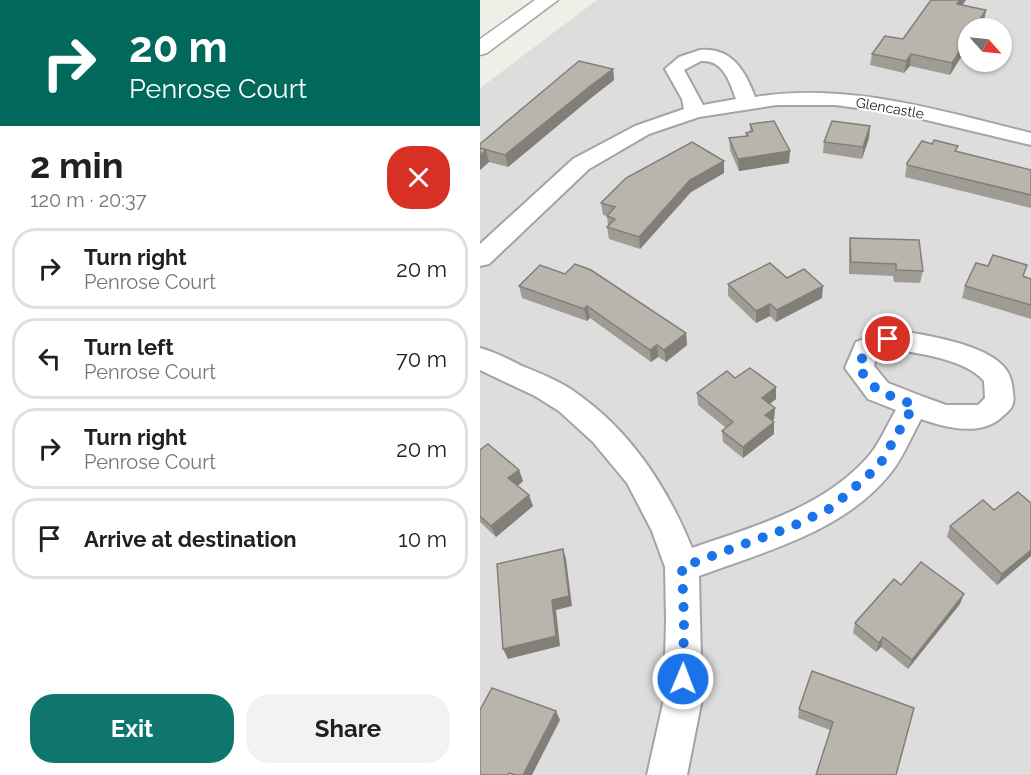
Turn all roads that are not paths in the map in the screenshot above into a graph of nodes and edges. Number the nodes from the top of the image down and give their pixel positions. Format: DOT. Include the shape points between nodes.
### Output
graph roads {
  1 [pos="548,0"];
  2 [pos="480,49"];
  3 [pos="747,102"];
  4 [pos="695,112"];
  5 [pos="1031,139"];
  6 [pos="480,258"];
  7 [pos="480,358"];
  8 [pos="914,405"];
  9 [pos="682,567"];
  10 [pos="667,775"];
  1 -- 2 [label="street"];
  3 -- 4 [label="street, Glencastle"];
  3 -- 4 [label="street" via="726,62 699,56 683,60 674,69 692,99"];
  3 -- 5 [label="street, Glencastle" via="805,98 865,102"];
  4 -- 6 [label="street, Glencastle" via="642,130 581,164"];
  7 -- 9 [label="street" via="545,388 604,434 638,474 667,528"];
  8 -- 9 [label="street" via="879,466 831,508"];
  9 -- 10 [label="street" via="683,699"];
}
